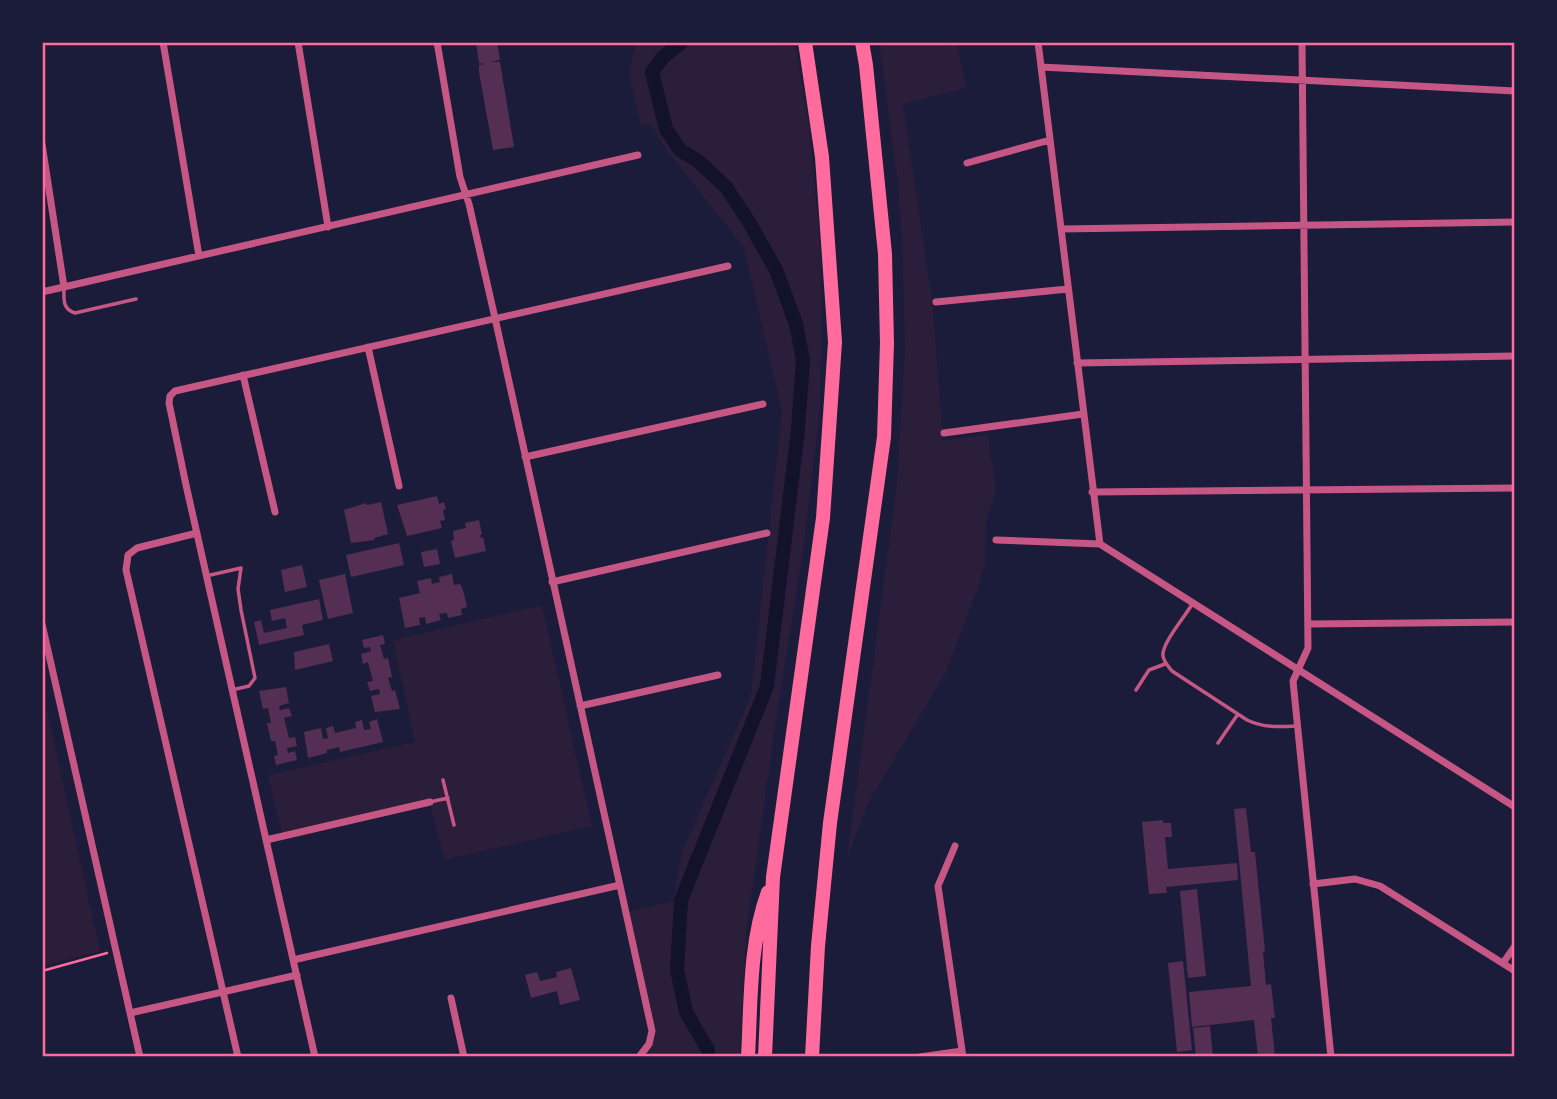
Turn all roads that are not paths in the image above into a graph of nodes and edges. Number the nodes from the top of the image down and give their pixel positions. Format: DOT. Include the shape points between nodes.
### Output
graph roads {
  1 [pos="163,42"];
  2 [pos="298,42"];
  3 [pos="437,42"];
  4 [pos="805,42"];
  5 [pos="862,42"];
  6 [pos="1038,42"];
  7 [pos="1301,42"];
  8 [pos="1041,67"];
  9 [pos="1301,80"];
  10 [pos="1515,91"];
  11 [pos="1050,140"];
  12 [pos="42,144"];
  13 [pos="638,155"];
  14 [pos="967,163"];
  15 [pos="466,195"];
  16 [pos="1515,222"];
  17 [pos="1304,224"];
  18 [pos="328,227"];
  19 [pos="1061,229"];
  20 [pos="199,256"];
  21 [pos="728,265"];
  22 [pos="64,287"];
  23 [pos="1068,289"];
  24 [pos="42,292"];
  25 [pos="136,299"];
  26 [pos="936,302"];
  27 [pos="495,318"];
  28 [pos="368,347"];
  29 [pos="1515,356"];
  30 [pos="1306,358"];
  31 [pos="1077,363"];
  32 [pos="243,375"];
  33 [pos="763,404"];
  34 [pos="1083,414"];
  35 [pos="944,433"];
  36 [pos="525,457"];
  37 [pos="399,486"];
  38 [pos="1515,488"];
  39 [pos="1308,490"];
  40 [pos="1092,492"];
  41 [pos="275,512"];
  42 [pos="197,533"];
  43 [pos="767,533"];
  44 [pos="996,540"];
  45 [pos="1100,544"];
  46 [pos="206,576"];
  47 [pos="552,582"];
  48 [pos="1193,603"];
  49 [pos="1515,622"];
  50 [pos="1308,624"];
  51 [pos="42,625"];
  52 [pos="1165,664"];
  53 [pos="1299,669"];
  54 [pos="718,675"];
  55 [pos="232,690"];
  56 [pos="1136,690"];
  57 [pos="580,706"];
  58 [pos="1238,714"];
  59 [pos="1297,726"];
  60 [pos="1218,743"];
  61 [pos="443,780"];
  62 [pos="448,798"];
  63 [pos="430,802"];
  64 [pos="1515,807"];
  65 [pos="454,825"];
  66 [pos="266,840"];
  67 [pos="956,846"];
  68 [pos="773,877"];
  69 [pos="1313,884"];
  70 [pos="620,885"];
  71 [pos="1515,946"];
  72 [pos="293,960"];
  73 [pos="1503,963"];
  74 [pos="1515,971"];
  75 [pos="296,975"];
  76 [pos="223,992"];
  77 [pos="451,998"];
  78 [pos="130,1013"];
  79 [pos="963,1054"];
  80 [pos="140,1057"];
  81 [pos="238,1057"];
  82 [pos="315,1057"];
  83 [pos="464,1057"];
  84 [pos="639,1057"];
  85 [pos="748,1057"];
  86 [pos="765,1057"];
  87 [pos="812,1057"];
  88 [pos="920,1057"];
  89 [pos="1331,1057"];
  1 -- 20 [label="street"];
  2 -- 18 [label="street"];
  3 -- 15 [label="street"];
  4 -- 68 [label="highway" via="822,157 835,342 823,518"];
  5 -- 87 [label="highway" via="885,254 884,437 830,823"];
  6 -- 8 [label="street"];
  7 -- 9 [label="street"];
  8 -- 9 [label="street"];
  8 -- 11 [label="street"];
  9 -- 10 [label="street"];
  9 -- 17 [label="street"];
  11 -- 14 [label="street"];
  11 -- 19 [label="street"];
  12 -- 22 [label="street"];
  13 -- 15 [label="street"];
  15 -- 18 [label="street"];
  15 -- 27 [label="street"];
  16 -- 17 [label="street"];
  17 -- 19 [label="street"];
  17 -- 30 [label="street"];
  18 -- 20 [label="street"];
  19 -- 23 [label="street"];
  20 -- 22 [label="street"];
  21 -- 27 [label="street"];
  22 -- 24 [label="street"];
  22 -- 25 [label="lane" via="66,309 75,313"];
  23 -- 26 [label="street"];
  23 -- 31 [label="street"];
  27 -- 28 [label="street"];
  27 -- 36 [label="street"];
  28 -- 32 [label="street"];
  28 -- 37 [label="street"];
  29 -- 30 [label="street"];
  30 -- 31 [label="street"];
  30 -- 39 [label="street"];
  31 -- 34 [label="street"];
  32 -- 41 [label="street"];
  32 -- 42 [label="street" via="170,396"];
  33 -- 36 [label="street"];
  34 -- 35 [label="street"];
  34 -- 40 [label="street"];
  36 -- 47 [label="street"];
  38 -- 39 [label="street"];
  39 -- 40 [label="street"];
  39 -- 50 [label="street"];
  40 -- 45 [label="street"];
  42 -- 46 [label="street"];
  42 -- 76 [label="street" via="137,548 128,555 125,570"];
  43 -- 47 [label="street"];
  44 -- 45 [label="street"];
  45 -- 48 [label="street"];
  46 -- 55 [label="street"];
  46 -- 55 [label="lane" via="241,568 238,589 255,678 249,686"];
  47 -- 57 [label="street"];
  48 -- 52 [label="lane" via="1165,646"];
  48 -- 53 [label="street"];
  49 -- 50 [label="street"];
  50 -- 53 [label="street" via="1308,648"];
  51 -- 78 [label="street"];
  52 -- 56 [label="lane" via="1149,670"];
  52 -- 58 [label="lane"];
  53 -- 59 [label="street" via="1293,681"];
  53 -- 64 [label="street"];
  54 -- 57 [label="street"];
  55 -- 66 [label="street"];
  57 -- 70 [label="street"];
  58 -- 59 [label="lane" via="1259,726"];
  58 -- 60 [label="lane"];
  59 -- 69 [label="street"];
  61 -- 62 [label="lane"];
  62 -- 63 [label="lane"];
  62 -- 65 [label="lane"];
  63 -- 66 [label="street"];
  66 -- 72 [label="street"];
  67 -- 79 [label="street" via="938,886"];
  68 -- 85 [label="highway" via="758,925"];
  68 -- 86 [label="highway"];
  69 -- 73 [label="street" via="1354,879 1380,886"];
  69 -- 89 [label="street"];
  70 -- 72 [label="street"];
  70 -- 84 [label="street" via="652,1031"];
  71 -- 73 [label="street"];
  72 -- 75 [label="street"];
  73 -- 74 [label="street"];
  75 -- 76 [label="street"];
  75 -- 82 [label="street"];
  76 -- 78 [label="street"];
  76 -- 81 [label="street"];
  77 -- 83 [label="street"];
  78 -- 80 [label="street"];
  79 -- 88 [label="street"];
}
